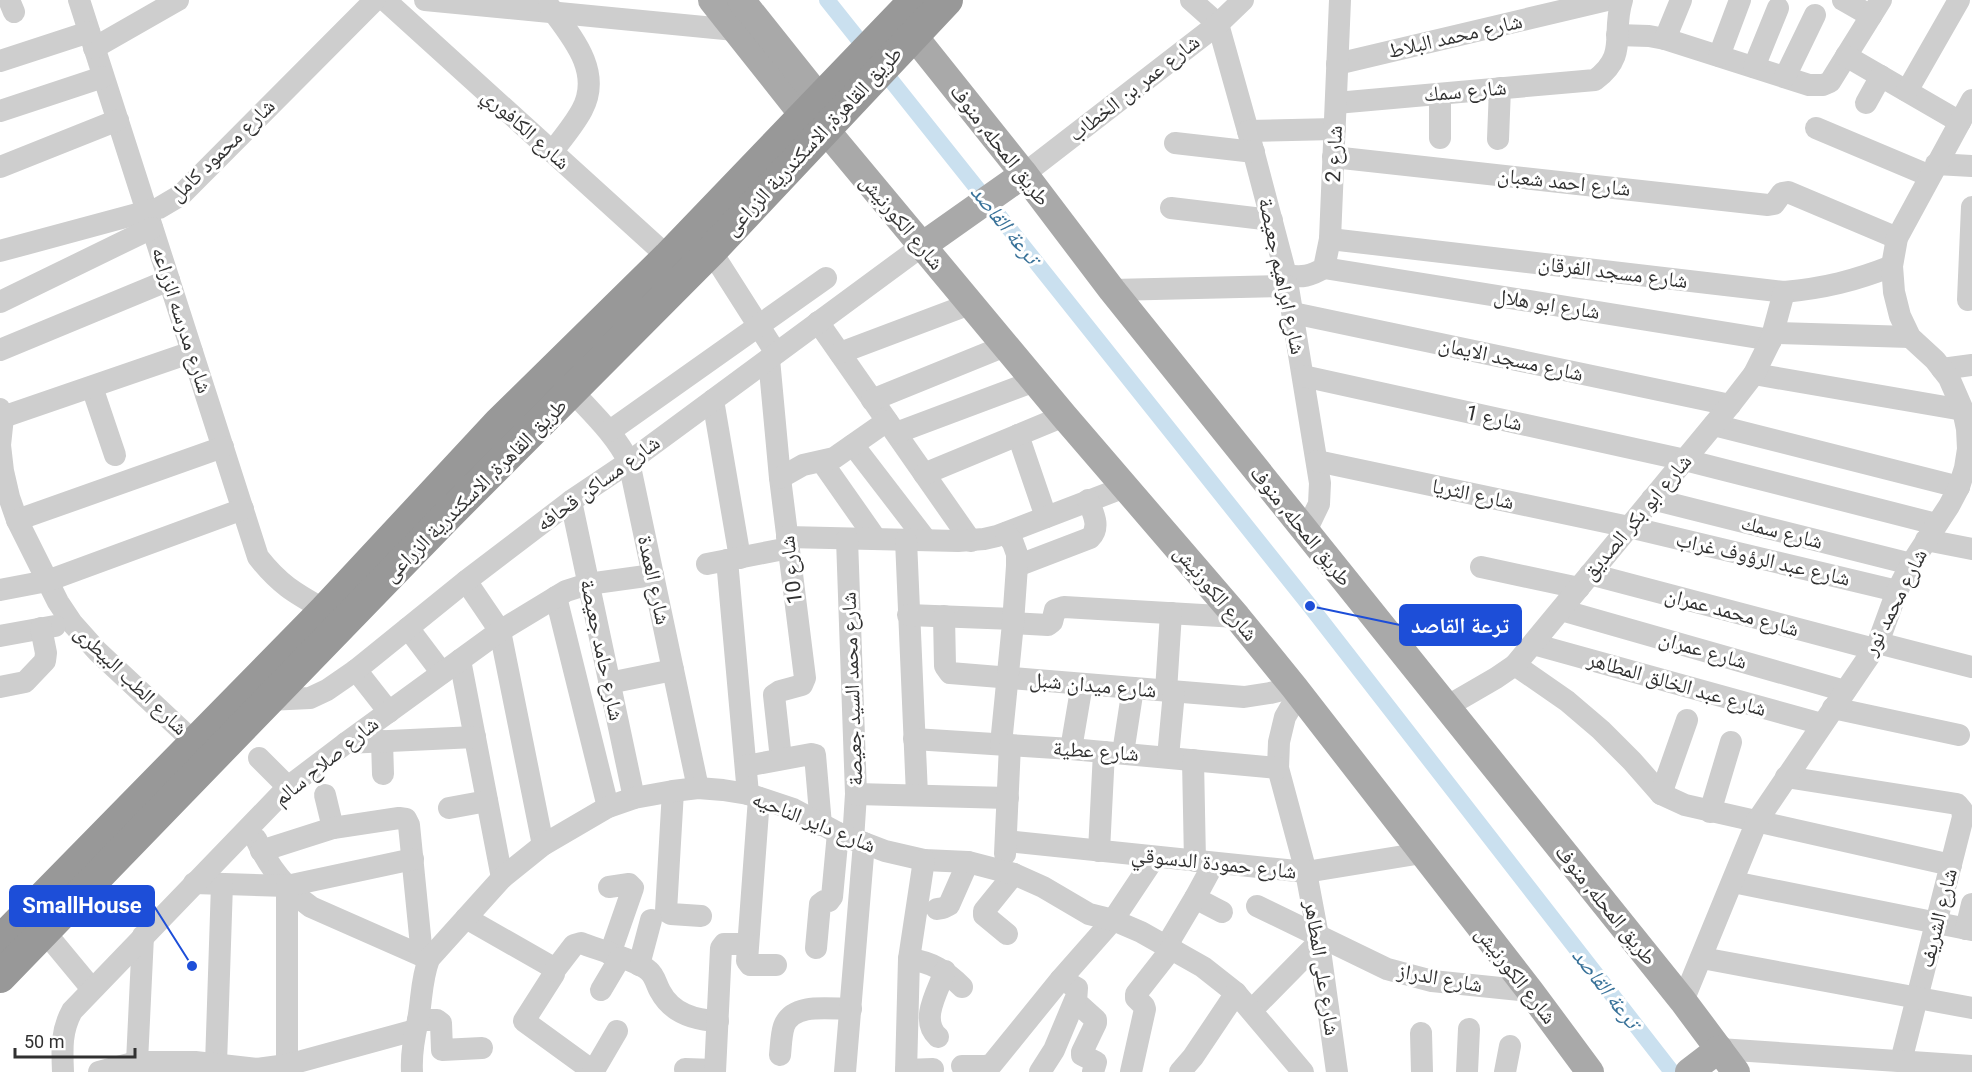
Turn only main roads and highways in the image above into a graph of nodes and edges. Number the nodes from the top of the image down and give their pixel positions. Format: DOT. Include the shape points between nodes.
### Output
graph roads {
  1 [pos="712,0"];
  2 [pos="741,0"];
  3 [pos="946,0"];
  4 [pos="906,16"];
  5 [pos="826,106"];
  6 [pos="1016,180"];
  7 [pos="930,240"];
  8 [pos="510,432"];
  9 [pos="439,506"];
  10 [pos="0,941"];
  11 [pos="0,977"];
  12 [pos="1705,1060"];
  13 [pos="1590,1072"];
  14 [pos="1736,1072"];
  1 -- 5 [label="main road, شارع الكورنيش" via="735,30"];
  2 -- 5 [label="main road, شارع الكورنيش"];
  3 -- 4 [label="highway, طريق القاهرة, الاسكندرية الزراعى"];
  4 -- 5 [label="highway, طريق القاهرة, الاسكندرية الزراعى"];
  4 -- 6 [label="main road, طريق المحله, منوف"];
  5 -- 7 [label="main road, شارع الكورنيش"];
  5 -- 8 [label="highway, طريق القاهرة, الاسكندرية الزراعى" via="668,257"];
  5 -- 8 [label="highway, طريق القاهرة, الاسكندرية الزراعى" via="711,251 572,391"];
  6 -- 7 [label="main road"];
  6 -- 12 [label="main road, طريق المحله, منوف" via="1112,290 1683,1001"];
  7 -- 13 [label="main road, شارع الكورنيش" via="970,304 1296,690"];
  8 -- 9 [label="highway, طريق القاهرة, الاسكندرية الزراعى"];
  9 -- 10 [label="highway, طريق القاهرة, الاسكندرية الزراعى" via="325,610"];
  9 -- 11 [label="highway, طريق القاهرة, الاسكندرية الزراعى" via="268,700"];
  12 -- 14 [label="main road, طريق المحله, منوف"];
}
